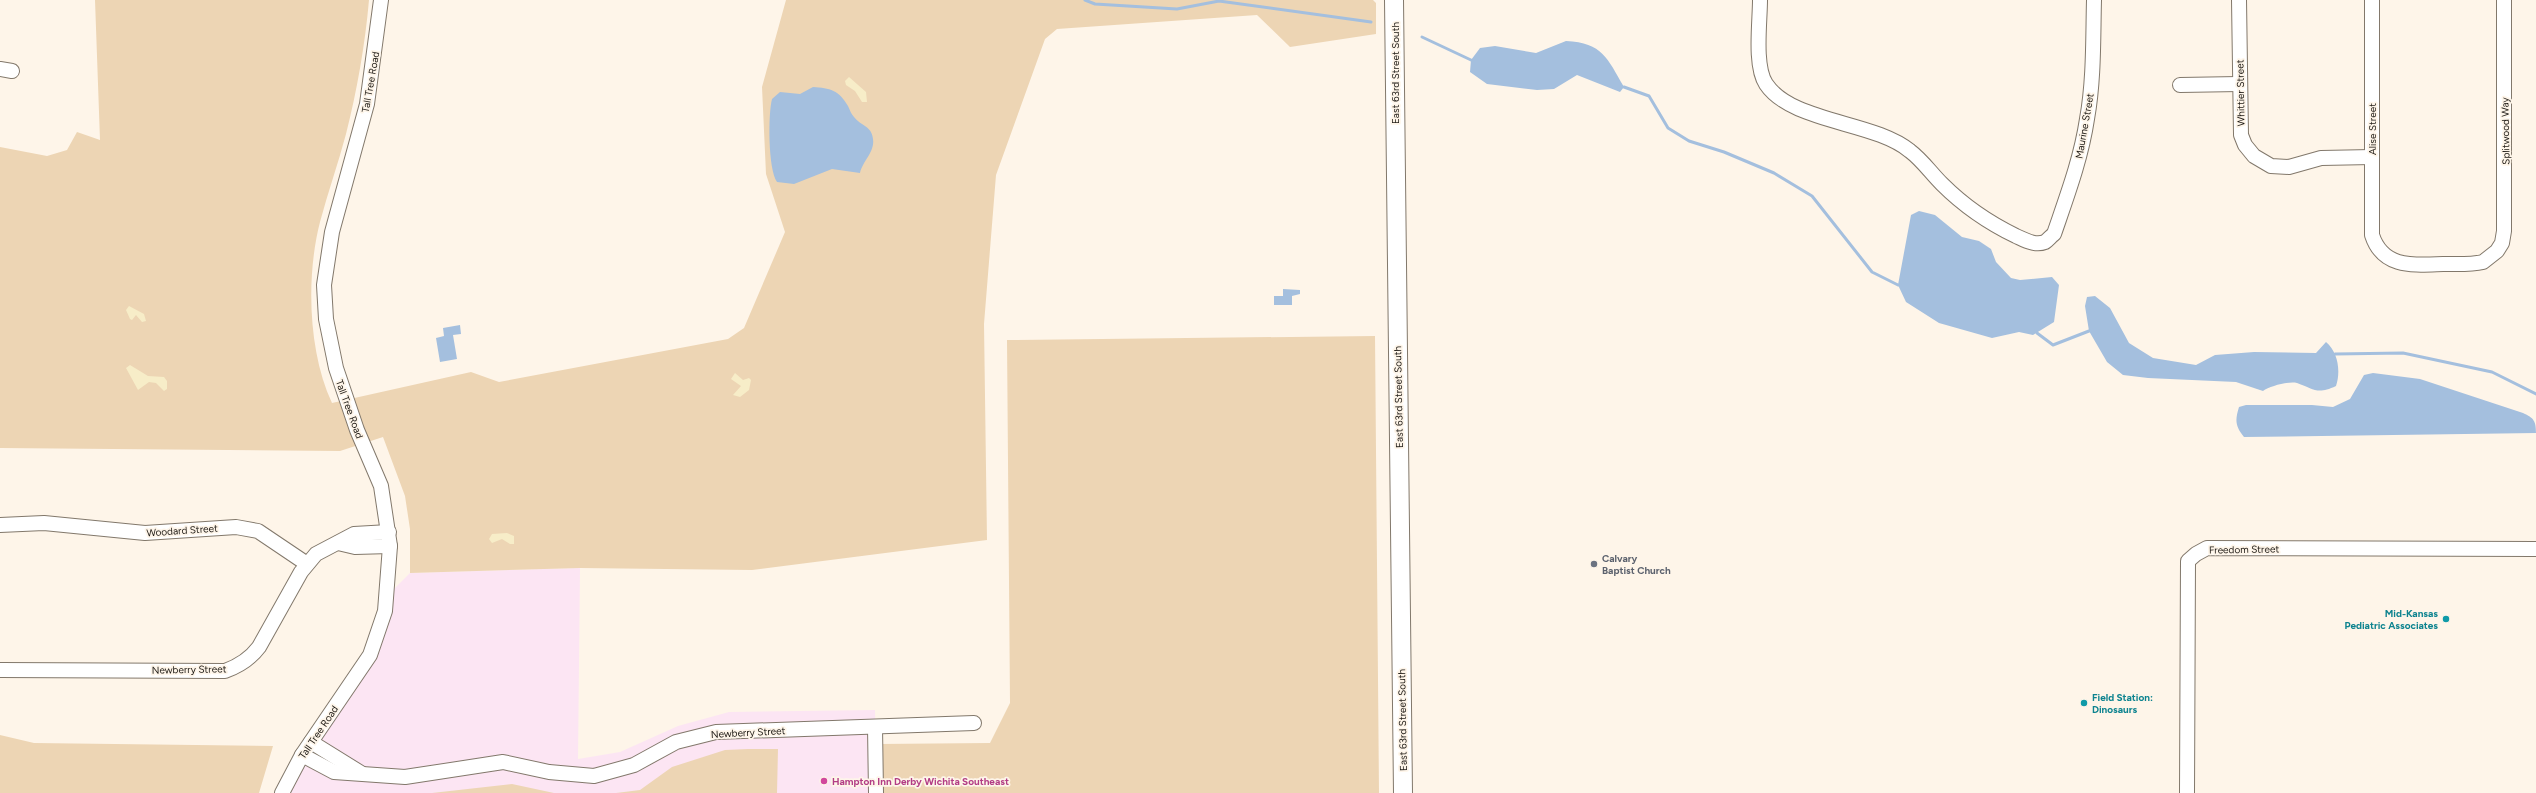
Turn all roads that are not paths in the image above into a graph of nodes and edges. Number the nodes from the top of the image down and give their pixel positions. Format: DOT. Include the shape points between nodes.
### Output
graph roads {
  1 [pos="381,0"];
  2 [pos="1394,0"];
  3 [pos="1760,0"];
  4 [pos="2094,0"];
  5 [pos="2239,0"];
  6 [pos="2372,0"];
  7 [pos="2504,0"];
  8 [pos="2239,84"];
  9 [pos="2180,85"];
  10 [pos="2372,157"];
  11 [pos="2384,255"];
  12 [pos="0,525"];
  13 [pos="389,532"];
  14 [pos="338,542"];
  15 [pos="390,546"];
  16 [pos="2536,549"];
  17 [pos="307,564"];
  18 [pos="0,670"];
  19 [pos="974,724"];
  20 [pos="875,727"];
  21 [pos="312,742"];
  22 [pos="302,755"];
  23 [pos="364,774"];
  24 [pos="282,793"];
  25 [pos="876,793"];
  26 [pos="1403,793"];
  27 [pos="2187,793"];
  1 -- 13 [label="street, Tall Tree Road" via="367,104 332,232 324,285 326,319 336,368 357,430 381,486"];
  2 -- 26 [label="main road, East 63rd Street South"];
  3 -- 4 [label="street, Maurine Street" via="1760,67 1766,84 1772,91 1795,106 1897,142 1916,155 1954,195 1980,215 2029,242 2043,242 2054,234 2076,169 2087,119"];
  5 -- 8 [label="street, Whittier Street"];
  6 -- 10 [label="street, Alise Street"];
  7 -- 11 [label="street, Splitwood Way" via="2505,220 2502,243 2490,258 2477,264 2410,265 2394,262"];
  8 -- 9 [label="street"];
  8 -- 10 [label="street, Whittier Street" via="2241,135 2251,153 2264,164 2279,167 2321,158"];
  10 -- 11 [label="street, Alise Street" via="2372,235"];
  12 -- 17 [label="street, Woodard Street" via="44,523 145,533 177,533 227,527 251,529 265,535"];
  13 -- 14 [label="street, Newberry Street" via="354,534"];
  13 -- 15 [label="street, Tall Tree Road"];
  14 -- 15 [label="street" via="354,547"];
  14 -- 17 [label="street, Newberry Street" via="316,554"];
  15 -- 21 [label="street, Tall Tree Road" via="385,611 370,655"];
  16 -- 27 [label="street, Freedom Street" via="2207,548 2196,554 2188,561"];
  17 -- 18 [label="street, Newberry Street" via="259,647 252,656 234,668 225,671"];
  19 -- 20 [label="street, Newberry Street"];
  20 -- 23 [label="street, Newberry Street" via="716,732 676,742 634,765 594,776 549,772 503,762 406,777"];
  20 -- 25 [label="street"];
  21 -- 22 [label="street, Tall Tree Road"];
  21 -- 23 [label="street, Newberry Street"];
  22 -- 23 [label="street, Newberry Street" via="334,772"];
  22 -- 24 [label="street, Tall Tree Road"];
}
